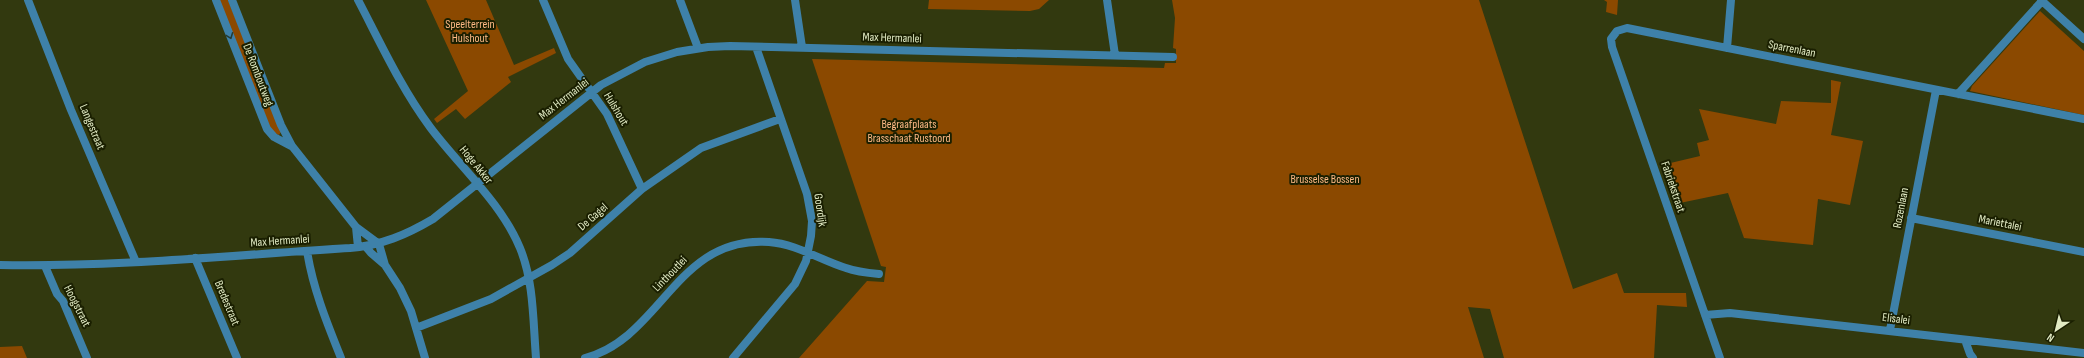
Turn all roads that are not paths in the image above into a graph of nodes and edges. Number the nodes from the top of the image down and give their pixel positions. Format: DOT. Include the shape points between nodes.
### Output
graph roads {
  1 [pos="28,0"];
  2 [pos="216,0"];
  3 [pos="232,0"];
  4 [pos="358,0"];
  5 [pos="543,0"];
  6 [pos="680,0"];
  7 [pos="795,0"];
  8 [pos="1107,0"];
  9 [pos="1731,0"];
  10 [pos="2042,0"];
  11 [pos="1622,28"];
  12 [pos="2084,38"];
  13 [pos="756,47"];
  14 [pos="802,47"];
  15 [pos="698,48"];
  16 [pos="1727,48"];
  17 [pos="1115,55"];
  18 [pos="1173,57"];
  19 [pos="1936,90"];
  20 [pos="592,92"];
  21 [pos="1958,94"];
  22 [pos="780,119"];
  23 [pos="2084,119"];
  24 [pos="292,146"];
  25 [pos="476,184"];
  26 [pos="642,190"];
  27 [pos="1911,218"];
  28 [pos="356,227"];
  29 [pos="379,244"];
  30 [pos="362,247"];
  31 [pos="307,251"];
  32 [pos="2084,252"];
  33 [pos="808,253"];
  34 [pos="195,258"];
  35 [pos="136,262"];
  36 [pos="0,265"];
  37 [pos="385,265"];
  38 [pos="44,266"];
  39 [pos="880,274"];
  40 [pos="530,278"];
  41 [pos="1705,315"];
  42 [pos="416,328"];
  43 [pos="1890,330"];
  44 [pos="1965,340"];
  45 [pos="2084,353"];
  46 [pos="87,358"];
  47 [pos="237,358"];
  48 [pos="341,358"];
  49 [pos="425,358"];
  50 [pos="536,358"];
  51 [pos="585,358"];
  52 [pos="733,358"];
  53 [pos="1720,358"];
  54 [pos="1973,358"];
  1 -- 35 [label="street, Langestraat" via="71,110"];
  2 -- 24 [label="street, De Romboutweg, one-way" via="267,129 274,137"];
  3 -- 24 [label="street, De Romboutweg" via="281,125"];
  4 -- 25 [label="street, Hoge Akker" via="417,108"];
  5 -- 20 [label="street, Hulshout" via="568,59"];
  6 -- 15 [label="street"];
  7 -- 14 [label="street"];
  8 -- 17 [label="street"];
  9 -- 16 [label="street"];
  10 -- 12 [label="street"];
  10 -- 21 [label="street"];
  11 -- 16 [label="street, Sparrenlaan"];
  11 -- 41 [label="street, Fabriekstraat" via="1612,36 1612,46"];
  13 -- 14 [label="street, Max Hermanlei"];
  13 -- 15 [label="street, Max Hermanlei"];
  13 -- 22 [label="street, Goordijk"];
  14 -- 17 [label="street, Max Hermanlei"];
  15 -- 20 [label="street, Max Hermanlei" via="645,62 613,77"];
  16 -- 19 [label="street, Sparrenlaan"];
  17 -- 18 [label="street, Max Hermanlei"];
  19 -- 21 [label="street, Sparrenlaan"];
  19 -- 27 [label="street, Rozenlaan"];
  20 -- 25 [label="street, Max Hermanlei"];
  20 -- 26 [label="street, Hulshout" via="613,125"];
  21 -- 23 [label="street, Sparrenlaan"];
  22 -- 26 [label="street, De Gagel" via="701,148"];
  22 -- 33 [label="street, Goordijk" via="810,207 811,236"];
  24 -- 28 [label="street, De Romboutweg"];
  25 -- 29 [label="street, Max Hermanlei" via="433,219"];
  25 -- 40 [label="street, Hoge Akker" via="512,231"];
  26 -- 40 [label="street, De Gagel" via="570,253"];
  27 -- 32 [label="street, Mariettalei"];
  27 -- 43 [label="street, Rozenlaan"];
  28 -- 29 [label="street, De Romboutweg"];
  28 -- 30 [label="street"];
  29 -- 30 [label="street, Max Hermanlei"];
  29 -- 37 [label="street"];
  30 -- 31 [label="street, Max Hermanlei"];
  30 -- 37 [label="street"];
  31 -- 34 [label="street, Max Hermanlei"];
  31 -- 48 [label="street" via="310,273"];
  33 -- 39 [label="street, Linthoutlei" via="847,268"];
  33 -- 51 [label="street, Linthoutlei" via="769,242 743,244 718,251 685,274 624,339 602,352"];
  33 -- 52 [label="street, Goordijk" via="796,284"];
  34 -- 35 [label="street, Max Hermanlei"];
  34 -- 47 [label="street, Bredestraat"];
  35 -- 38 [label="street, Max Hermanlei"];
  36 -- 38 [label="street, Max Hermanlei"];
  37 -- 42 [label="street" via="406,299"];
  38 -- 46 [label="street, Hoogstraat" via="57,294 63,300"];
  40 -- 42 [label="street, De Gagel" via="491,299"];
  40 -- 50 [label="street, Hoge Akker"];
  41 -- 43 [label="street, Elisalei" via="1730,314"];
  41 -- 53 [label="street, Fabriekstraat"];
  42 -- 49 [label="street"];
  43 -- 44 [label="street, Elisalei"];
  44 -- 45 [label="street, Elisalei"];
  44 -- 54 [label="street"];
}
